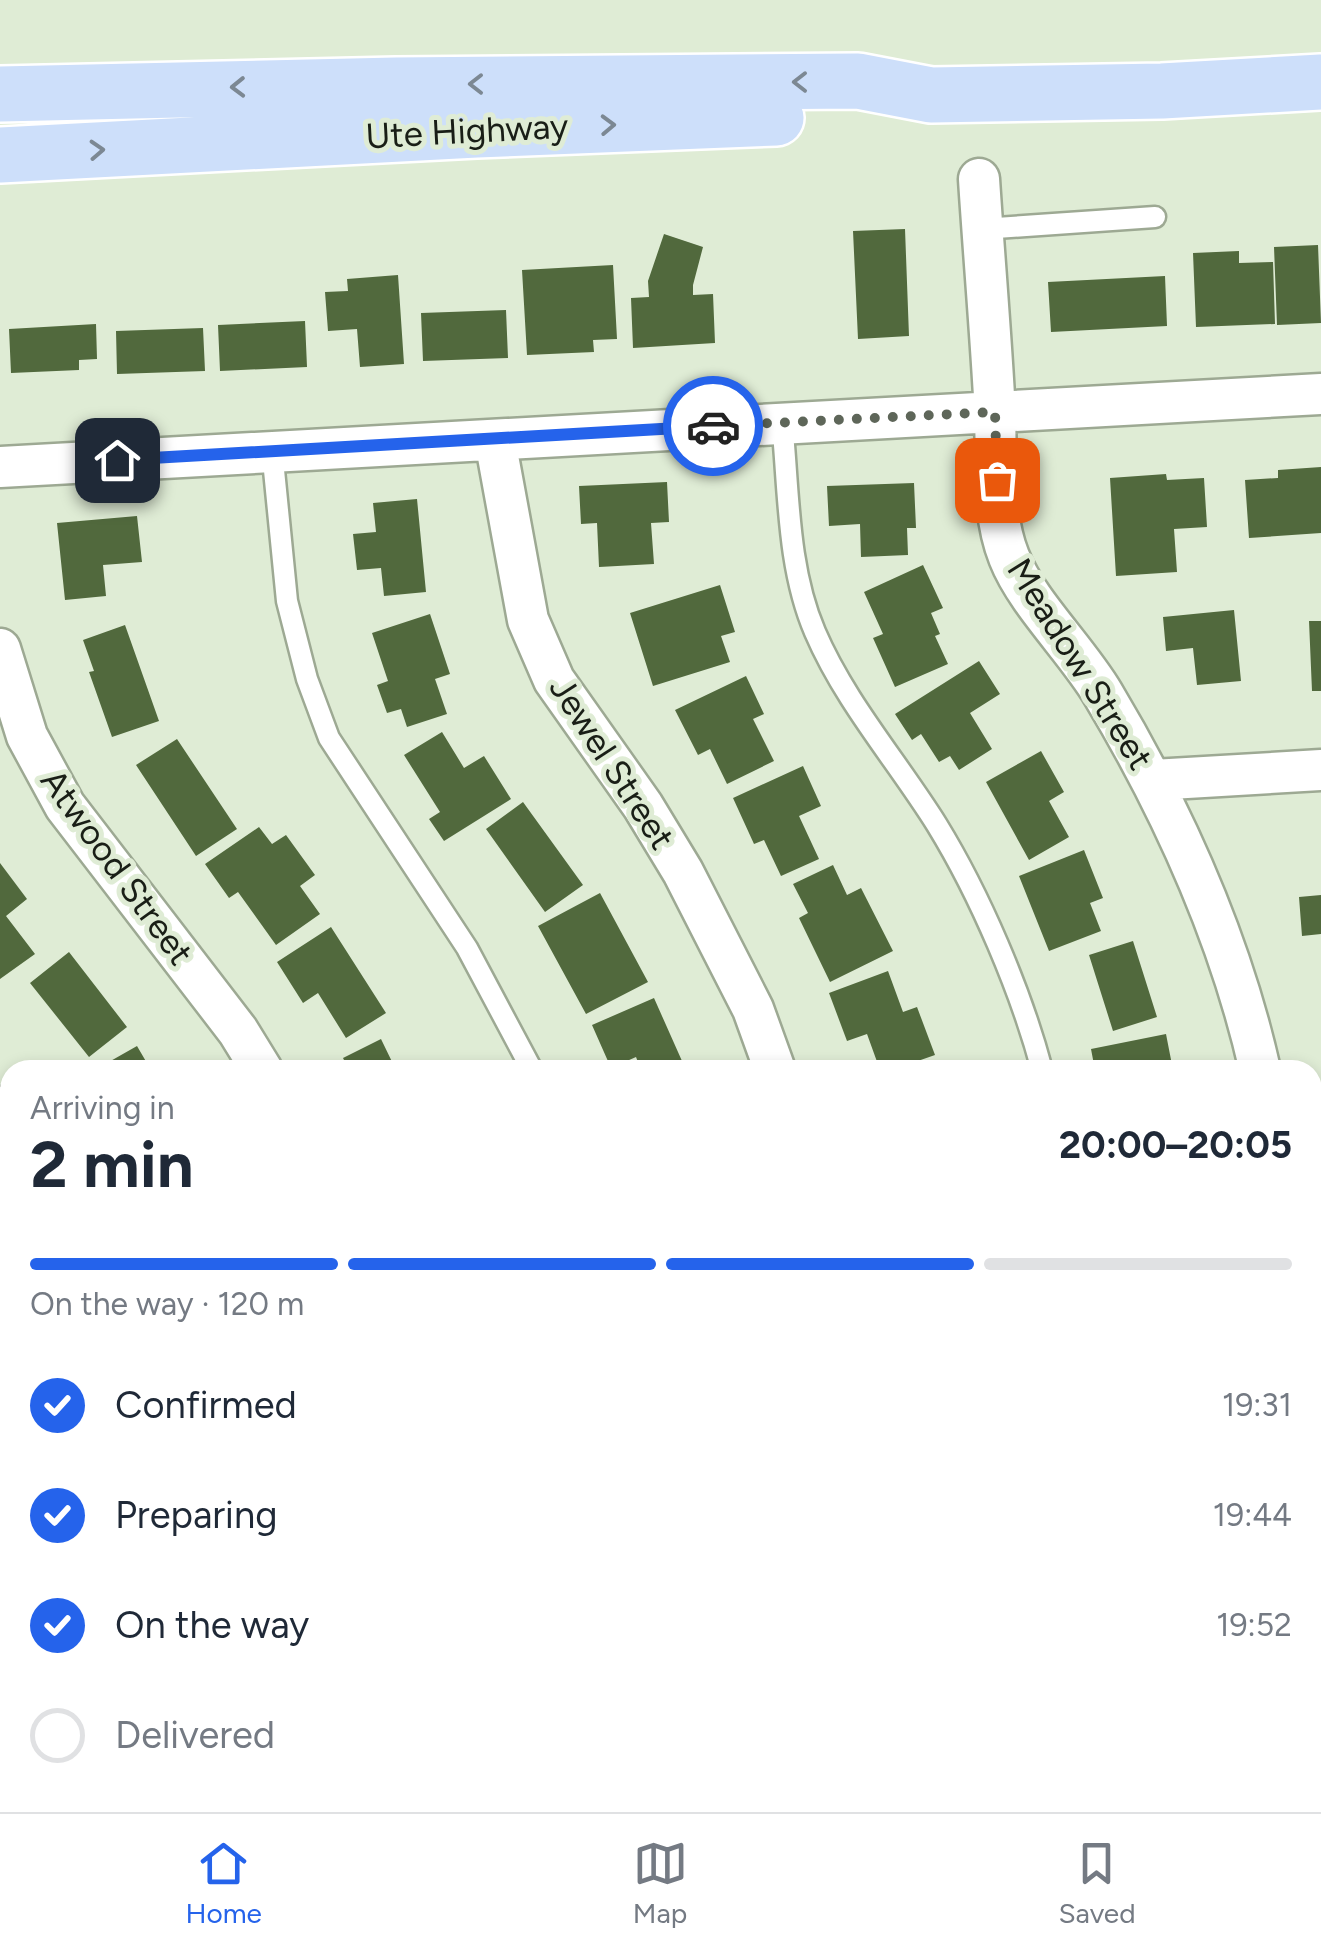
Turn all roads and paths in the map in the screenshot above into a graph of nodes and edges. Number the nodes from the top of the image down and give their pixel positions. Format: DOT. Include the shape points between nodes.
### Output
graph roads {
  1 [pos="1321,82"];
  2 [pos="0,94"];
  3 [pos="932,95"];
  4 [pos="0,155"];
  5 [pos="979,180"];
  6 [pos="1154,217"];
  7 [pos="982,229"];
  8 [pos="1321,394"];
  9 [pos="995,412"];
  10 [pos="782,422"];
  11 [pos="495,440"];
  12 [pos="272,450"];
  13 [pos="0,467"];
  14 [pos="0,648"];
  15 [pos="1321,770"];
  16 [pos="1153,780"];
  17 [pos="256,1060"];
  18 [pos="527,1060"];
  19 [pos="772,1060"];
  20 [pos="1039,1060"];
  21 [pos="1258,1060"];
  1 -- 3 [label="main road, Ute Highway"];
  3 -- 2 [label="main road, Ute Highway, one-way" via="858,81"];
  4 -- 3 [label="main road, Ute Highway, one-way" via="860,115"];
  5 -- 7 [label="street, Meadow Street"];
  6 -- 7 [label="lane"];
  7 -- 9 [label="street, Meadow Street"];
  8 -- 9 [label="street"];
  9 -- 10 [label="street"];
  9 -- 16 [label="street, Meadow Street" via="998,508 1009,557 1101,690"];
  10 -- 11 [label="street"];
  10 -- 20 [label="lane" via="795,567 814,630 840,681 938,828 994,938"];
  11 -- 12 [label="street"];
  11 -- 19 [label="street, Jewel Street" via="528,620 554,680 683,872"];
  12 -- 13 [label="street"];
  12 -- 18 [label="lane" via="287,601 329,738 466,948"];
  14 -- 17 [label="street, Atwood Street" via="28,736 65,806"];
  15 -- 16 [label="street"];
  16 -- 21 [label="street, Meadow Street" via="1207,898"];
}
